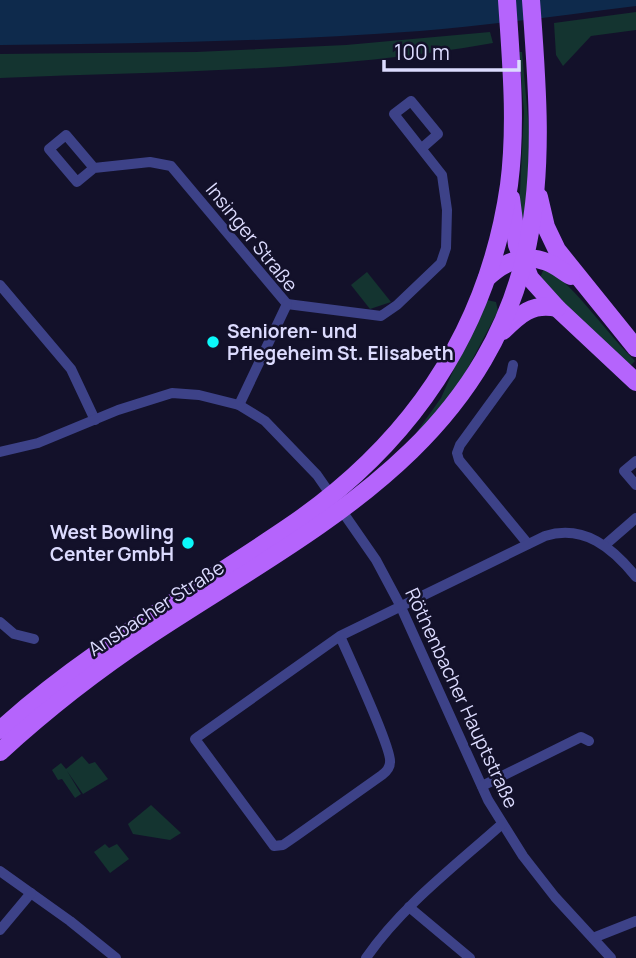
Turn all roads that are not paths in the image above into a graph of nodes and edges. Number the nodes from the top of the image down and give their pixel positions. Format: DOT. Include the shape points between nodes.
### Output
graph roads {
  1 [pos="507,0"];
  2 [pos="531,0"];
  3 [pos="422,148"];
  4 [pos="94,168"];
  5 [pos="536,180"];
  6 [pos="509,184"];
  7 [pos="524,260"];
  8 [pos="486,278"];
  9 [pos="580,281"];
  10 [pos="0,285"];
  11 [pos="480,296"];
  12 [pos="288,304"];
  13 [pos="557,308"];
  14 [pos="506,315"];
  15 [pos="494,340"];
  16 [pos="636,348"];
  17 [pos="513,365"];
  18 [pos="636,382"];
  19 [pos="239,405"];
  20 [pos="95,419"];
  21 [pos="408,420"];
  22 [pos="420,443"];
  23 [pos="0,452"];
  24 [pos="636,461"];
  25 [pos="636,485"];
  26 [pos="337,503"];
  27 [pos="636,519"];
  28 [pos="528,544"];
  29 [pos="605,545"];
  30 [pos="636,577"];
  31 [pos="400,605"];
  32 [pos="0,622"];
  33 [pos="340,636"];
  34 [pos="34,639"];
  35 [pos="0,730"];
  36 [pos="589,741"];
  37 [pos="0,752"];
  38 [pos="482,786"];
  39 [pos="502,824"];
  40 [pos="0,871"];
  41 [pos="31,893"];
  42 [pos="409,908"];
  43 [pos="636,921"];
  44 [pos="0,930"];
  45 [pos="593,938"];
  46 [pos="116,958"];
  47 [pos="366,958"];
  48 [pos="470,958"];
  49 [pos="611,958"];
  1 -- 6 [label="main road" via="513,116"];
  2 -- 5 [label="main road"];
  3 -- 12 [label="street" via="442,174 447,210 441,263 381,316"];
  4 -- 12 [label="street, Insinger Straße" via="150,162 171,166"];
  5 -- 7 [label="main road, Ansbacher Straße"];
  5 -- 9 [label="main road" via="552,242"];
  6 -- 7 [label="main road" via="517,245"];
  6 -- 8 [label="main road, Ansbacher Straße"];
  7 -- 8 [label="main road" via="508,262"];
  7 -- 9 [label="main road" via="543,260"];
  7 -- 13 [label="main road" via="530,278"];
  7 -- 14 [label="main road, Ansbacher Straße"];
  8 -- 11 [label="main road, Ansbacher Straße"];
  9 -- 16 [label="main road"];
  10 -- 20 [label="street" via="71,369"];
  11 -- 14 [label="main road" via="495,295"];
  11 -- 21 [label="main road, Ansbacher Straße" via="445,368"];
  12 -- 19 [label="street, Insinger Straße"];
  13 -- 15 [label="main road" via="529,309"];
  13 -- 18 [label="main road"];
  14 -- 15 [label="main road, Ansbacher Straße"];
  15 -- 22 [label="main road, Ansbacher Straße" via="455,402"];
  17 -- 28 [label="street" via="511,375 457,453"];
  19 -- 20 [label="street" via="172,393"];
  19 -- 26 [label="street, Röthenbacher Hauptstraße" via="280,435"];
  20 -- 23 [label="street" via="38,443"];
  21 -- 22 [label="main road" via="412,439"];
  21 -- 26 [label="main road, Ansbacher Straße"];
  22 -- 26 [label="main road, Ansbacher Straße" via="393,469"];
  24 -- 25 [label="street" via="624,471"];
  26 -- 31 [label="street, Röthenbacher Hauptstraße"];
  26 -- 35 [label="main road, Ansbacher Straße" via="278,534 101,649"];
  26 -- 37 [label="main road, Ansbacher Straße" via="103,667"];
  27 -- 29 [label="street"];
  28 -- 29 [label="street" via="566,532"];
  28 -- 31 [label="street"];
  29 -- 30 [label="street"];
  31 -- 33 [label="street"];
  31 -- 38 [label="street, Röthenbacher Hauptstraße"];
  32 -- 34 [label="street" via="14,634"];
  33 -- 33 [label="street" via="195,739 274,846 303,832 382,775 390,764"];
  36 -- 38 [label="street" via="581,737"];
  38 -- 39 [label="street, Röthenbacher Hauptstraße"];
  39 -- 42 [label="street"];
  39 -- 45 [label="street, Röthenbacher Hauptstraße" via="535,873"];
  40 -- 41 [label="street"];
  41 -- 44 [label="street"];
  41 -- 46 [label="street"];
  42 -- 47 [label="street"];
  42 -- 48 [label="street"];
  43 -- 45 [label="street"];
  45 -- 49 [label="street, Röthenbacher Hauptstraße"];
}
